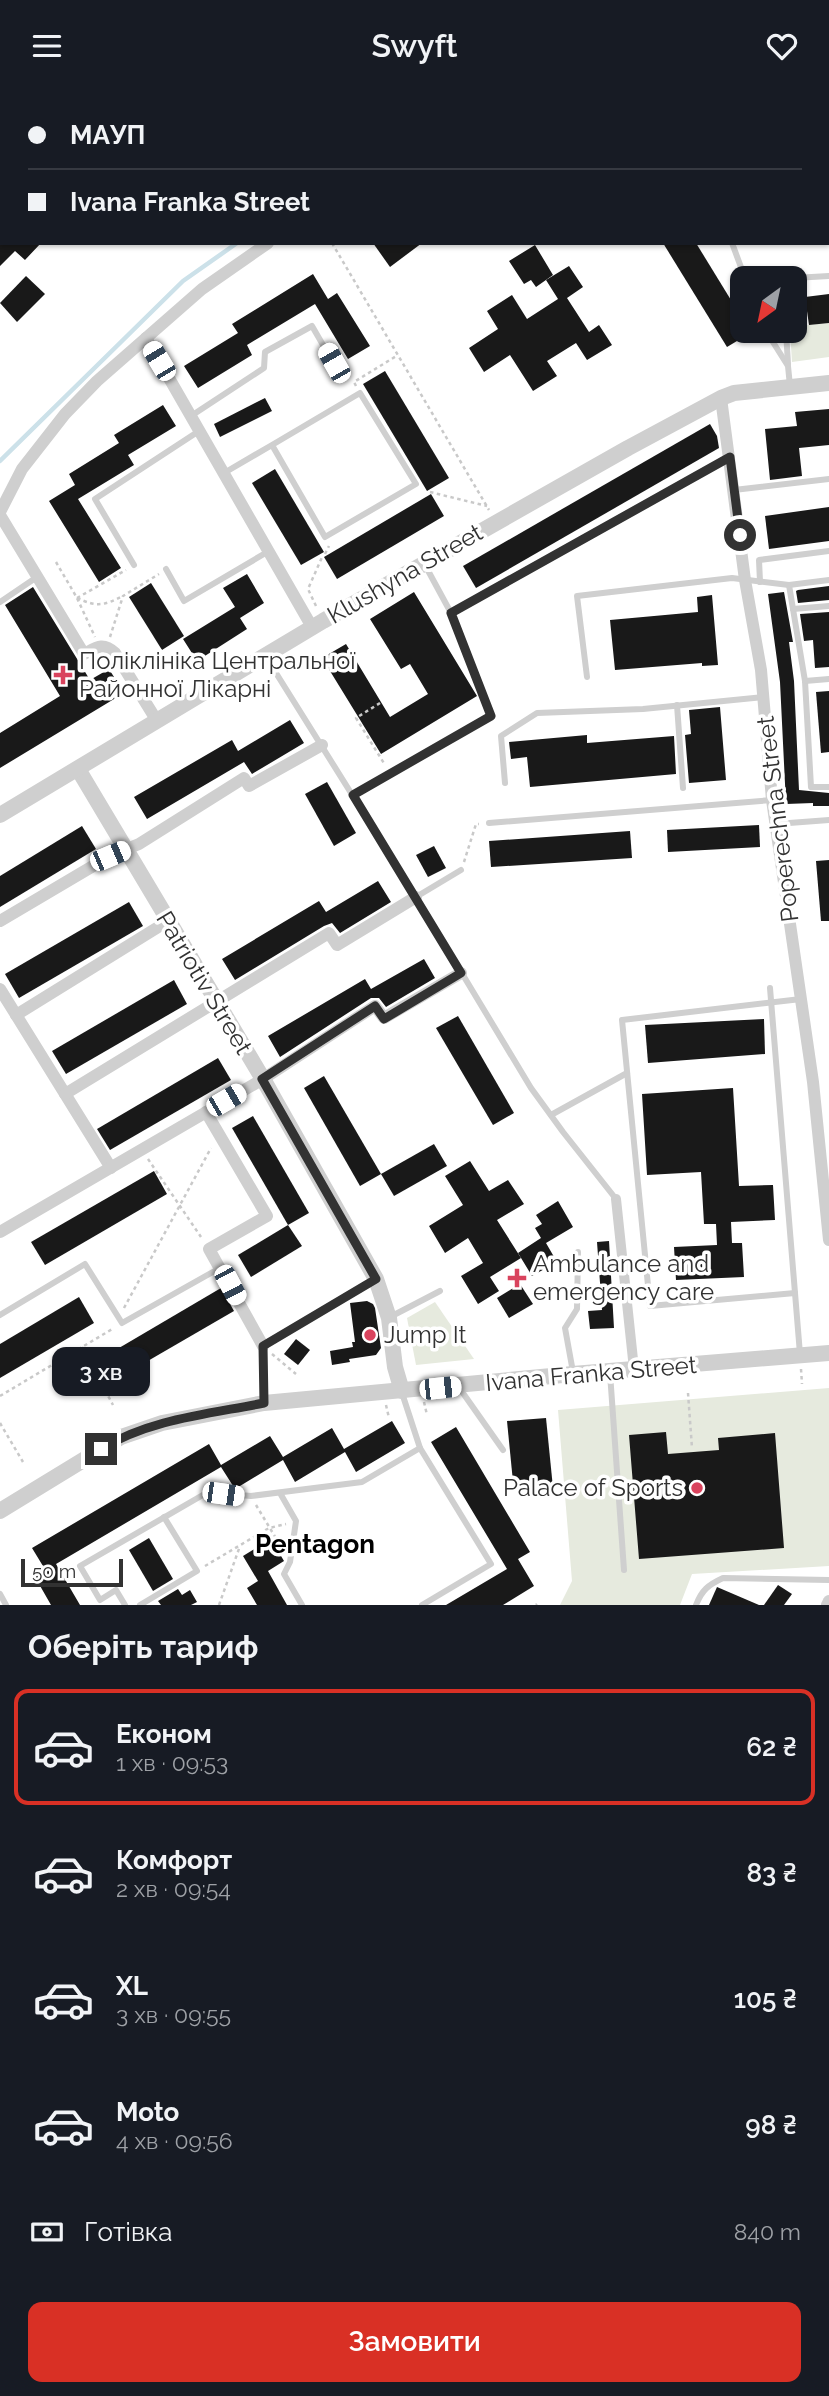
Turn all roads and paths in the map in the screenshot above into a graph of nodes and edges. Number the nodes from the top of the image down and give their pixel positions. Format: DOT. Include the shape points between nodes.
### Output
graph roads {
  1 [pos="265,245"];
  2 [pos="333,245"];
  3 [pos="733,245"];
  4 [pos="741,266"];
  5 [pos="829,276"];
  6 [pos="807,277"];
  7 [pos="146,338"];
  8 [pos="774,343"];
  9 [pos="787,343"];
  10 [pos="398,355"];
  11 [pos="334,363"];
  12 [pos="788,366"];
  13 [pos="829,383"];
  14 [pos="790,388"];
  15 [pos="360,393"];
  16 [pos="721,398"];
  17 [pos="191,416"];
  18 [pos="199,431"];
  19 [pos="272,445"];
  20 [pos="730,457"];
  21 [pos="224,473"];
  22 [pos="829,479"];
  23 [pos="734,490"];
  24 [pos="429,492"];
  25 [pos="487,506"];
  26 [pos="0,513"];
  27 [pos="496,522"];
  28 [pos="269,551"];
  29 [pos="829,551"];
  30 [pos="323,555"];
  31 [pos="56,562"];
  32 [pos="424,563"];
  33 [pos="135,565"];
  34 [pos="166,569"];
  35 [pos="37,577"];
  36 [pos="746,580"];
  37 [pos="829,580"];
  38 [pos="760,582"];
  39 [pos="789,585"];
  40 [pos="123,596"];
  41 [pos="77,598"];
  42 [pos="0,601"];
  43 [pos="829,605"];
  44 [pos="793,609"];
  45 [pos="451,613"];
  46 [pos="318,624"];
  47 [pos="103,646"];
  48 [pos="265,656"];
  49 [pos="587,677"];
  50 [pos="829,679"];
  51 [pos="805,681"];
  52 [pos="764,697"];
  53 [pos="380,703"];
  54 [pos="677,705"];
  55 [pos="157,721"];
  56 [pos="322,745"];
  57 [pos="78,769"];
  58 [pos="390,774"];
  59 [pos="506,783"];
  60 [pos="829,787"];
  61 [pos="683,788"];
  62 [pos="353,795"];
  63 [pos="772,800"];
  64 [pos="0,815"];
  65 [pos="829,820"];
  66 [pos="489,823"];
  67 [pos="776,824"];
  68 [pos="125,850"];
  69 [pos="461,870"];
  70 [pos="416,897"];
  71 [pos="0,921"];
  72 [pos="167,921"];
  73 [pos="461,973"];
  74 [pos="769,988"];
  75 [pos="0,989"];
  76 [pos="801,999"];
  77 [pos="216,1003"];
  78 [pos="771,1003"];
  79 [pos="16,1015"];
  80 [pos="627,1073"];
  81 [pos="262,1079"];
  82 [pos="65,1094"];
  83 [pos="206,1112"];
  84 [pos="551,1115"];
  85 [pos="219,1134"];
  86 [pos="141,1150"];
  87 [pos="111,1168"];
  88 [pos="616,1199"];
  89 [pos="180,1206"];
  90 [pos="0,1232"];
  91 [pos="829,1240"];
  92 [pos="209,1249"];
  93 [pos="578,1252"];
  94 [pos="220,1268"];
  95 [pos="376,1279"];
  96 [pos="440,1291"];
  97 [pos="795,1293"];
  98 [pos="0,1315"];
  99 [pos="389,1318"];
  100 [pos="120,1320"];
  101 [pos="82,1346"];
  102 [pos="263,1346"];
  103 [pos="829,1353"];
  104 [pos="801,1362"];
  105 [pos="634,1369"];
  106 [pos="610,1371"];
  107 [pos="296,1374"];
  108 [pos="573,1374"];
  109 [pos="802,1384"];
  110 [pos="458,1387"];
  111 [pos="402,1391"];
  112 [pos="688,1393"];
  113 [pos="0,1396"];
  114 [pos="424,1399"];
  115 [pos="386,1402"];
  116 [pos="264,1403"];
  117 [pos="113,1405"];
  118 [pos="427,1415"];
  119 [pos="389,1419"];
  120 [pos="0,1423"];
  121 [pos="420,1448"];
  122 [pos="692,1448"];
  123 [pos="503,1450"];
  124 [pos="23,1462"];
  125 [pos="280,1493"];
  126 [pos="251,1496"];
  127 [pos="0,1511"];
  128 [pos="164,1517"];
  129 [pos="296,1521"];
  130 [pos="269,1528"];
  131 [pos="240,1545"];
  132 [pos="290,1562"];
  133 [pos="624,1570"];
  134 [pos="197,1571"];
  135 [pos="829,1580"];
  136 [pos="0,1594"];
  137 [pos="6,1605"];
  138 [pos="125,1605"];
  139 [pos="140,1605"];
  140 [pos="219,1605"];
  141 [pos="302,1605"];
  142 [pos="422,1605"];
  143 [pos="696,1605"];
  1 -- 7 [label="street" via="202,289"];
  2 -- 10 [label="path"];
  3 -- 4 [label="lane"];
  5 -- 6 [label="lane"];
  7 -- 17 [label="street"];
  7 -- 26 [label="street" via="65,414 22,469"];
  8 -- 12 [label="lane"];
  9 -- 12 [label="lane"];
  10 -- 15 [label="path" via="354,381"];
  10 -- 25 [label="path"];
  11 -- 17 [label="lane" via="312,326 265,352 264,368"];
  12 -- 14 [label="lane"];
  13 -- 14 [label="street, Klushyna Street"];
  14 -- 16 [label="street, Klushyna Street"];
  15 -- 19 [label="lane"];
  15 -- 19 [label="lane" via="416,484 325,537"];
  16 -- 20 [label="street, Poperechna Street"];
  16 -- 27 [label="street, Klushyna Street"];
  17 -- 18 [label="street"];
  18 -- 21 [label="street"];
  18 -- 33 [label="lane" via="95,499"];
  19 -- 21 [label="lane"];
  20 -- 23 [label="street, Poperechna Street"];
  20 -- 45 [label="lane"];
  21 -- 28 [label="street"];
  22 -- 23 [label="lane"];
  23 -- 36 [label="street, Poperechna Street"];
  24 -- 25 [label="path"];
  25 -- 27 [label="path"];
  26 -- 35 [label="street"];
  27 -- 32 [label="street, Klushyna Street"];
  28 -- 34 [label="lane" via="184,601"];
  28 -- 46 [label="street"];
  29 -- 38 [label="lane" via="759,561"];
  30 -- 46 [label="path" via="308,589"];
  31 -- 41 [label="path"];
  32 -- 45 [label="lane"];
  32 -- 46 [label="street, Klushyna Street"];
  33 -- 41 [label="path"];
  34 -- 40 [label="path"];
  35 -- 42 [label="lane"];
  35 -- 47 [label="street" via="83,655"];
  36 -- 38 [label="lane"];
  36 -- 49 [label="lane" via="577,596"];
  36 -- 52 [label="street, Poperechna Street"];
  37 -- 39 [label="lane"];
  38 -- 39 [label="lane"];
  39 -- 44 [label="lane"];
  40 -- 41 [label="path" via="94,605"];
  40 -- 47 [label="path"];
  41 -- 47 [label="path"];
  43 -- 44 [label="lane"];
  44 -- 51 [label="lane"];
  45 -- 58 [label="lane" via="491,716"];
  46 -- 48 [label="street, Klushyna Street"];
  47 -- 55 [label="street" via="115,653"];
  48 -- 55 [label="street, Klushyna Street"];
  48 -- 56 [label="lane"];
  50 -- 51 [label="lane"];
  51 -- 60 [label="lane" via="811,787"];
  52 -- 54 [label="lane"];
  52 -- 63 [label="street, Poperechna Street"];
  53 -- 58 [label="path" via="356,718"];
  54 -- 59 [label="lane" via="537,713 501,736"];
  54 -- 61 [label="lane"];
  55 -- 57 [label="street, Klushyna Street"];
  56 -- 62 [label="lane"];
  56 -- 68 [label="street" via="249,786 244,778"];
  57 -- 64 [label="street, Klushyna Street"];
  57 -- 68 [label="street, Patriotiv Street"];
  58 -- 62 [label="lane"];
  62 -- 70 [label="lane"];
  63 -- 66 [label="lane"];
  63 -- 67 [label="street, Poperechna Street"];
  65 -- 67 [label="lane"];
  66 -- 69 [label="path" via="476,824"];
  67 -- 76 [label="street, Poperechna Street"];
  68 -- 71 [label="street"];
  68 -- 72 [label="street, Patriotiv Street"];
  69 -- 70 [label="lane"];
  70 -- 73 [label="lane"];
  70 -- 77 [label="street" via="337,945 329,933"];
  72 -- 77 [label="street, Patriotiv Street"];
  72 -- 79 [label="street"];
  73 -- 81 [label="street" via="384,1019 375,1006"];
  73 -- 84 [label="lane"];
  74 -- 78 [label="lane"];
  75 -- 79 [label="street"];
  76 -- 78 [label="lane"];
  76 -- 91 [label="street, Poperechna Street"];
  77 -- 81 [label="street, Patriotiv Street"];
  77 -- 82 [label="street"];
  78 -- 80 [label="lane" via="622,1020"];
  78 -- 97 [label="lane"];
  79 -- 82 [label="street"];
  80 -- 84 [label="lane"];
  80 -- 97 [label="lane" via="650,1306"];
  81 -- 83 [label="street"];
  81 -- 95 [label="street, Patriotiv Street"];
  82 -- 87 [label="street"];
  83 -- 85 [label="street"];
  83 -- 86 [label="street"];
  84 -- 88 [label="lane"];
  85 -- 89 [label="path"];
  85 -- 92 [label="street" via="267,1216"];
  86 -- 87 [label="street"];
  86 -- 89 [label="path"];
  87 -- 90 [label="street"];
  88 -- 105 [label="street"];
  89 -- 92 [label="path"];
  89 -- 100 [label="path"];
  92 -- 94 [label="street"];
  93 -- 108 [label="lane" via="577,1309 565,1328"];
  94 -- 100 [label="lane"];
  94 -- 102 [label="street"];
  95 -- 99 [label="street, Patriotiv Street"];
  95 -- 102 [label="lane"];
  96 -- 99 [label="lane"];
  97 -- 104 [label="lane"];
  98 -- 100 [label="lane" via="85,1264"];
  99 -- 111 [label="street, Patriotiv Street"];
  100 -- 101 [label="path"];
  101 -- 113 [label="path"];
  101 -- 117 [label="path"];
  102 -- 107 [label="path"];
  102 -- 116 [label="lane"];
  103 -- 104 [label="street, Ivana Franka Street"];
  104 -- 105 [label="street, Ivana Franka Street"];
  104 -- 109 [label="path"];
  105 -- 106 [label="street, Ivana Franka Street"];
  106 -- 108 [label="street, Ivana Franka Street"];
  106 -- 133 [label="lane"];
  108 -- 110 [label="street, Ivana Franka Street"];
  110 -- 111 [label="street, Ivana Franka Street"];
  110 -- 123 [label="lane"];
  111 -- 116 [label="street, Ivana Franka Street"];
  111 -- 121 [label="lane"];
  112 -- 122 [label="path"];
  114 -- 118 [label="path"];
  115 -- 119 [label="path"];
  116 -- 127 [label="street, Ivana Franka Street" via="162,1423 121,1437"];
  120 -- 124 [label="path"];
  121 -- 125 [label="lane" via="362,1482"];
  121 -- 142 [label="lane" via="491,1564"];
  125 -- 126 [label="lane"];
  125 -- 129 [label="lane"];
  126 -- 128 [label="lane" via="208,1492"];
  126 -- 130 [label="path"];
  128 -- 134 [label="lane"];
  128 -- 138 [label="lane" via="80,1566 100,1600 116,1590"];
  129 -- 130 [label="path"];
  129 -- 132 [label="lane"];
  130 -- 131 [label="path"];
  130 -- 132 [label="path"];
  131 -- 134 [label="path"];
  131 -- 140 [label="path"];
  132 -- 141 [label="lane" via="284,1574"];
  134 -- 139 [label="lane"];
  135 -- 143 [label="lane" via="723,1578 709,1584"];
  136 -- 137 [label="lane"];
}
